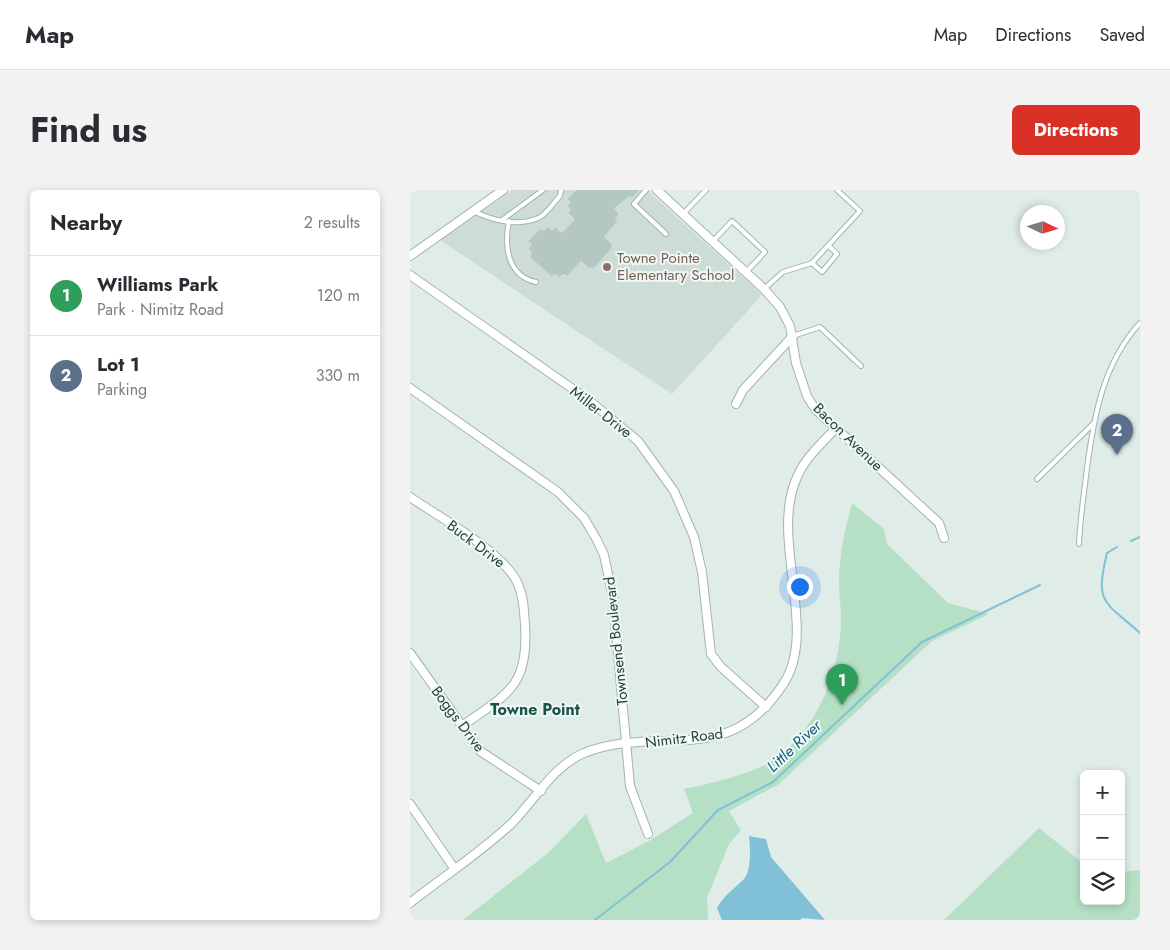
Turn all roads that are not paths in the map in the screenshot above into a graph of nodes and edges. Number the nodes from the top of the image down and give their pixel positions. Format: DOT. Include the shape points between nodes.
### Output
graph roads {
  1 [pos="503,190"];
  2 [pos="543,190"];
  3 [pos="560,190"];
  4 [pos="646,190"];
  5 [pos="657,190"];
  6 [pos="706,190"];
  7 [pos="836,190"];
  8 [pos="472,212"];
  9 [pos="683,214"];
  10 [pos="502,220"];
  11 [pos="508,221"];
  12 [pos="666,234"];
  13 [pos="712,241"];
  14 [pos="828,246"];
  15 [pos="410,256"];
  16 [pos="812,263"];
  17 [pos="746,272"];
  18 [pos="410,275"];
  19 [pos="536,282"];
  20 [pos="764,289"];
  21 [pos="1140,323"];
  22 [pos="793,336"];
  23 [pos="861,366"];
  24 [pos="410,388"];
  25 [pos="736,404"];
  26 [pos="1094,423"];
  27 [pos="836,428"];
  28 [pos="1037,479"];
  29 [pos="410,497"];
  30 [pos="944,538"];
  31 [pos="1079,544"];
  32 [pos="410,652"];
  33 [pos="766,707"];
  34 [pos="462,726"];
  35 [pos="626,744"];
  36 [pos="541,791"];
  37 [pos="410,804"];
  38 [pos="648,834"];
  39 [pos="454,868"];
  40 [pos="410,903"];
  1 -- 8 [label="street"];
  2 -- 10 [label="lane"];
  3 -- 11 [label="lane" via="560,196 539,218"];
  4 -- 12 [label="lane" via="634,204"];
  5 -- 9 [label="street, Bacon Avenue"];
  6 -- 9 [label="lane"];
  7 -- 14 [label="lane" via="860,211"];
  8 -- 10 [label="lane"];
  8 -- 15 [label="street"];
  9 -- 13 [label="street, Bacon Avenue"];
  10 -- 11 [label="lane"];
  11 -- 19 [label="lane" via="505,240 508,258 516,270 529,281"];
  13 -- 17 [label="street, Bacon Avenue"];
  13 -- 17 [label="lane" via="732,221 765,252"];
  14 -- 16 [label="lane"];
  14 -- 16 [label="lane" via="837,254 822,272"];
  16 -- 20 [label="lane" via="783,272"];
  17 -- 20 [label="street, Bacon Avenue"];
  18 -- 33 [label="street, Miller Drive" via="590,401 638,441 674,491 694,537 702,572 711,654"];
  20 -- 22 [label="street, Bacon Avenue" via="786,317"];
  21 -- 26 [label="lane" via="1127,339 1103,386"];
  22 -- 23 [label="lane" via="820,327"];
  22 -- 25 [label="street" via="743,390"];
  22 -- 27 [label="street, Bacon Avenue" via="796,363 807,396"];
  24 -- 35 [label="street, Townsend Boulevard" via="558,492 574,507 592,533 604,555 610,578"];
  26 -- 28 [label="lane"];
  26 -- 31 [label="lane"];
  27 -- 30 [label="street, Bacon Avenue" via="939,523"];
  27 -- 33 [label="street, Nimitz Road" via="807,459 791,492 787,524 796,641 792,665 785,681"];
  29 -- 34 [label="street, Buck Drive" via="502,561 522,594 526,656 520,676 504,696"];
  32 -- 34 [label="street, Boggs Drive"];
  33 -- 35 [label="street, Nimitz Road" via="744,726 722,736"];
  34 -- 36 [label="street, Boggs Drive" via="485,756"];
  35 -- 36 [label="street, Nimitz Road" via="575,758 561,768"];
  35 -- 38 [label="street, Townsend Boulevard" via="630,786"];
  36 -- 39 [label="street, Nimitz Road" via="510,825"];
  37 -- 39 [label="street"];
  39 -- 40 [label="street, Nimitz Road"];
}
